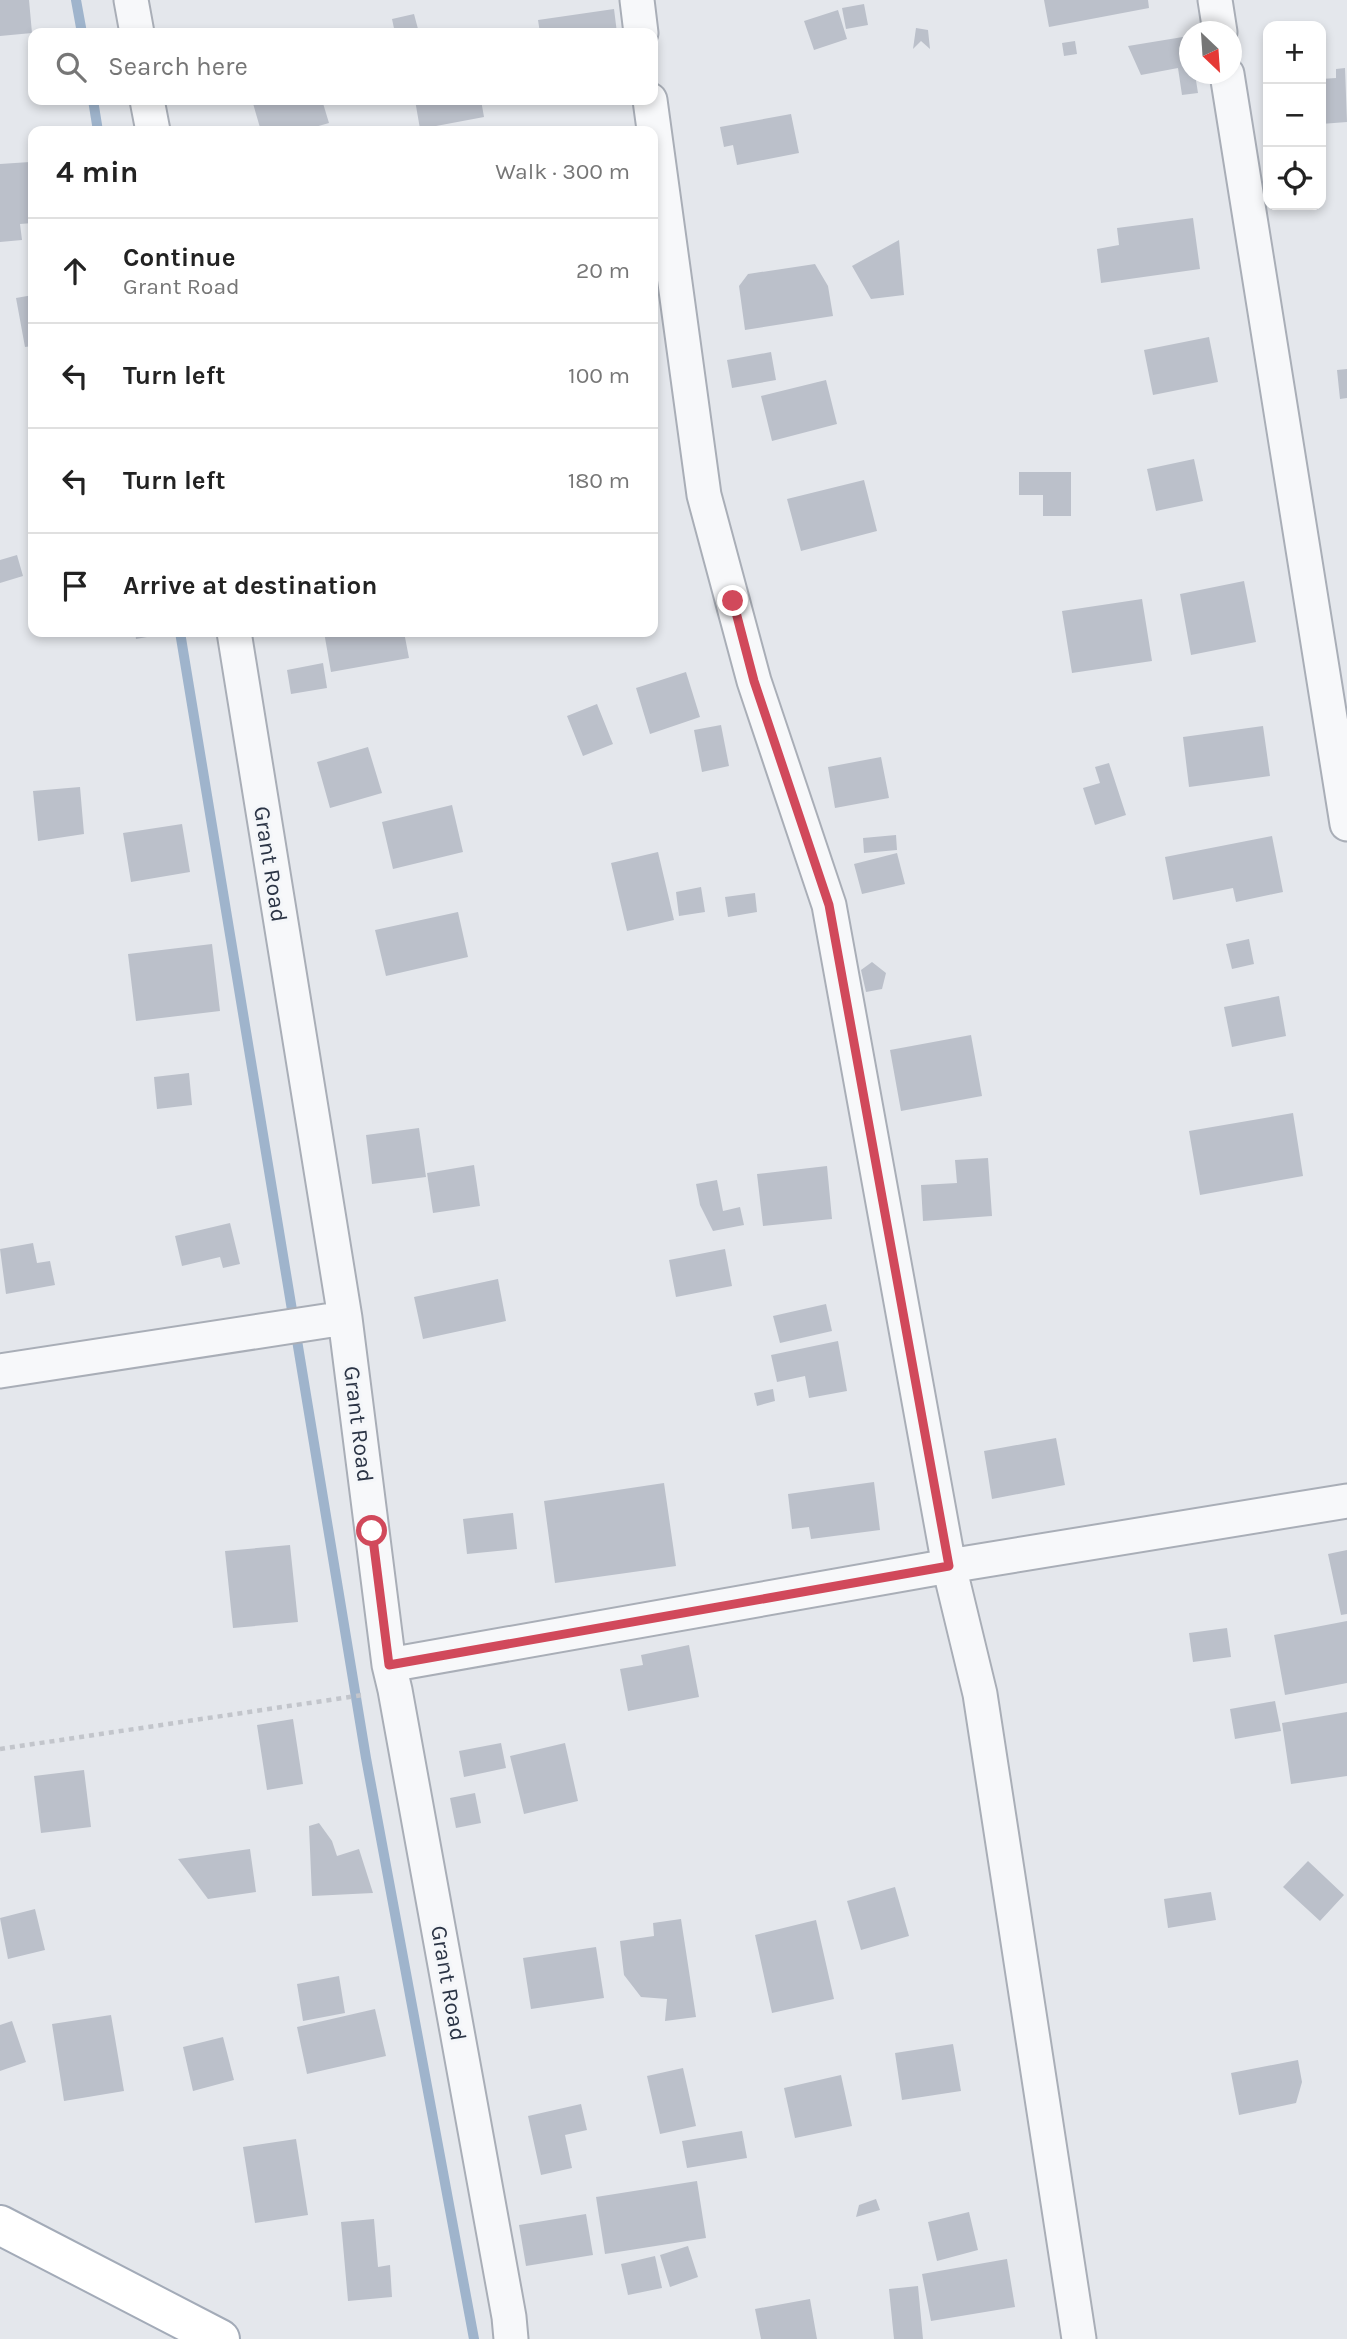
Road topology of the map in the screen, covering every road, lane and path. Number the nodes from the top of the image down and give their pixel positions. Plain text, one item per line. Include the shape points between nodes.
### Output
1 (131, 0) edge
2 (637, 0) edge
3 (1215, 0) edge
4 (1218, 21) edge
5 (136, 28) edge
6 (640, 28) edge
7 (1229, 84) edge
8 (148, 105) edge
9 (651, 105) edge
10 (151, 126) edge
11 (654, 126) edge
12 (658, 157) edge
13 (235, 637) edge
14 (1347, 824) edge
15 (345, 1318) junction
16 (0, 1371) edge
17 (1347, 1501) edge
18 (949, 1566) junction
19 (392, 1677) junction
20 (0, 1749) edge
21 (0, 2225) edge
22 (220, 2339) edge
23 (511, 2339) edge
24 (1079, 2339) edge

1 - 5 street
2 - 6 street
3 - 4 street
7 - 14 street
8 - 10 street
9 - 11 street
12 - 18 street via 705,495 754,681 829,905
13 - 15 street, Grant Road
15 - 16 street
15 - 19 street, Grant Road
17 - 18 street
18 - 19 street
18 - 24 street via 980,1694
19 - 20 path
19 - 23 street, Grant Road
21 - 22 main road

